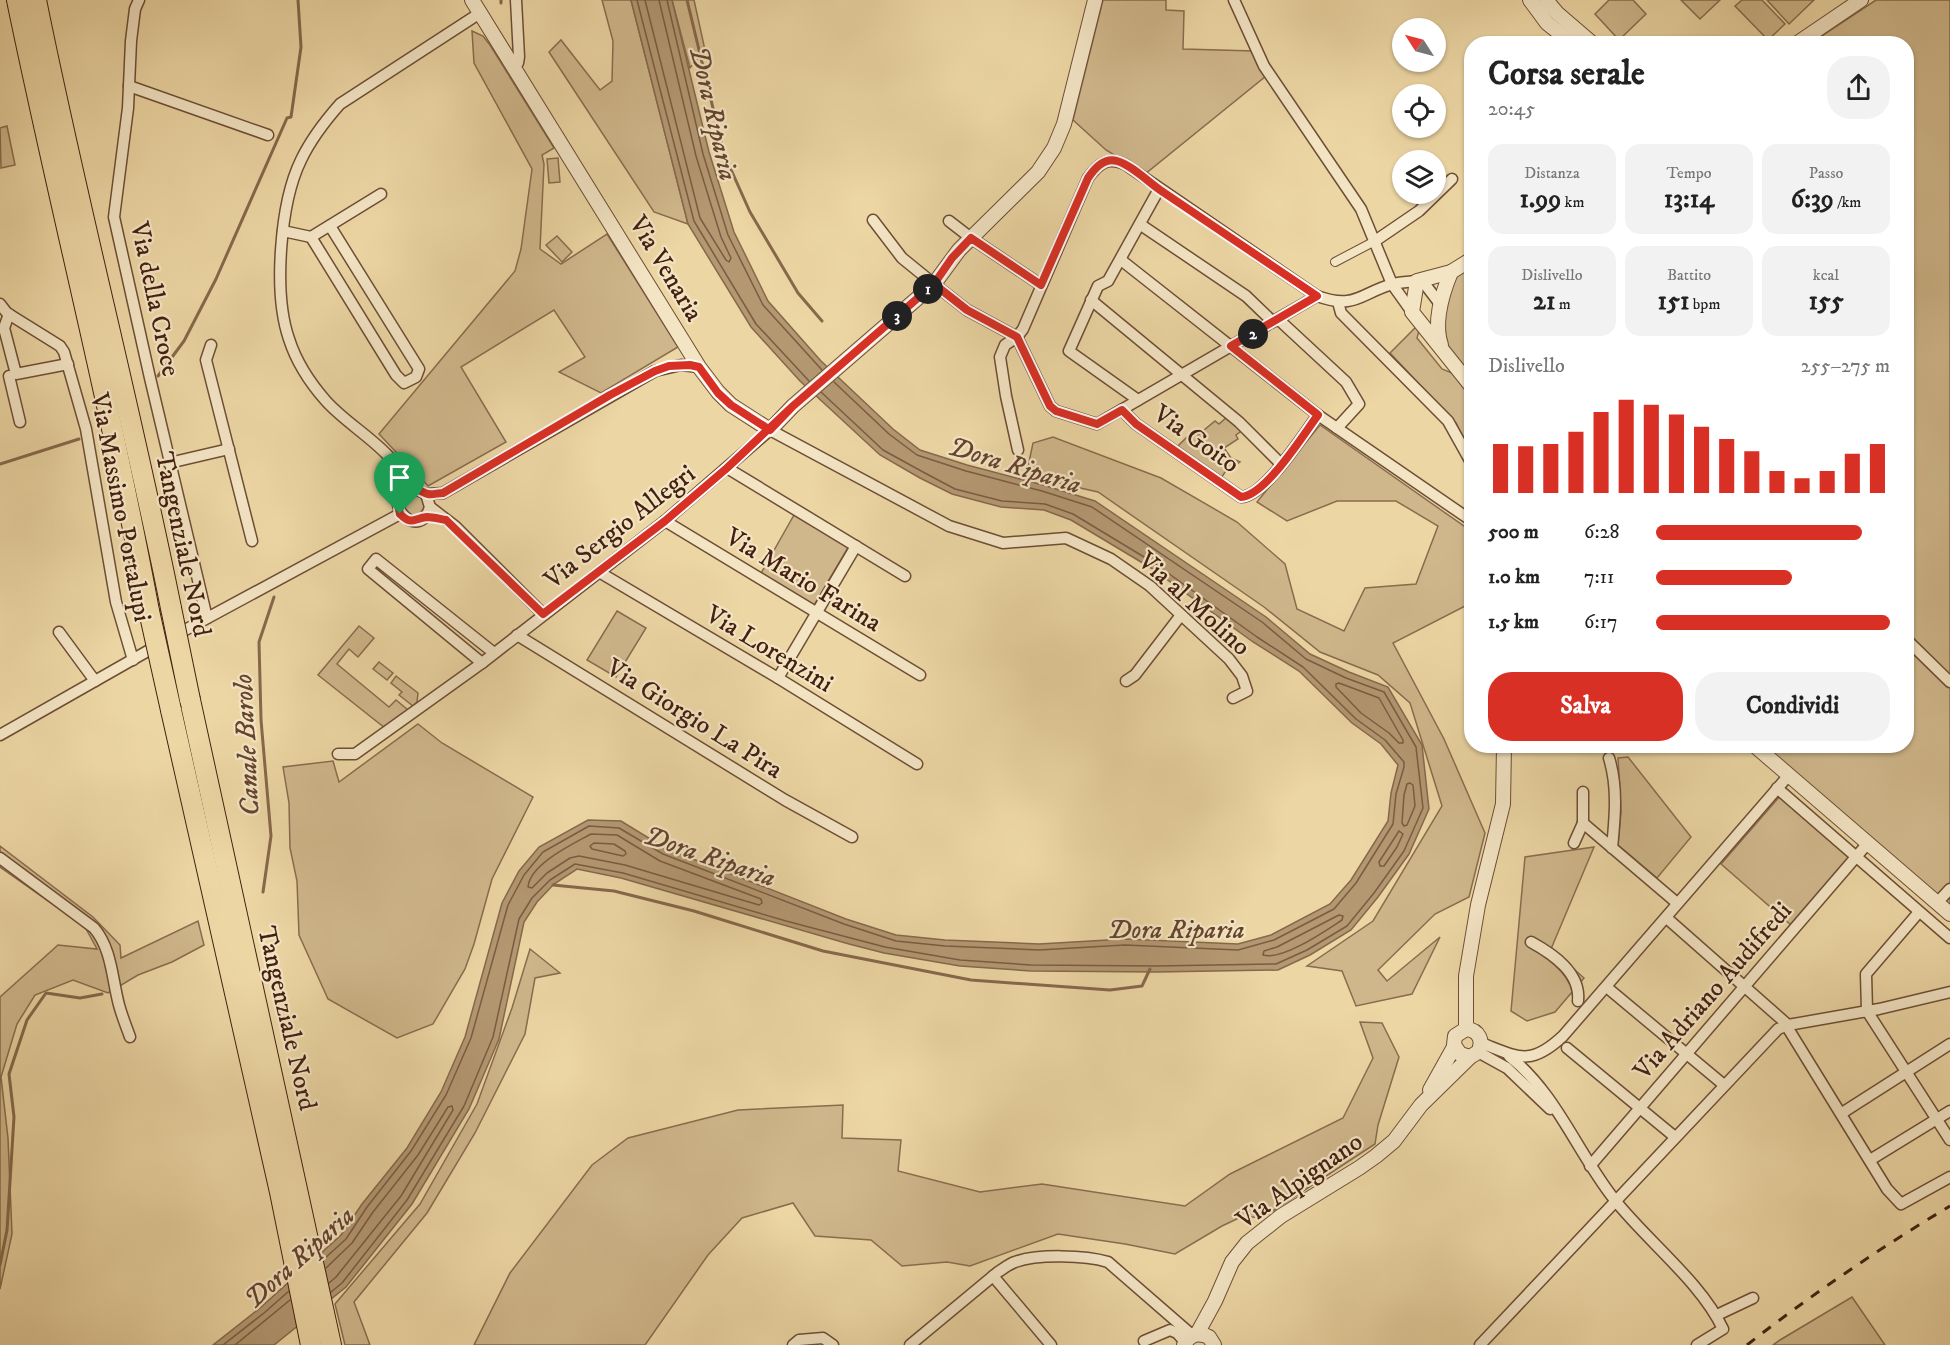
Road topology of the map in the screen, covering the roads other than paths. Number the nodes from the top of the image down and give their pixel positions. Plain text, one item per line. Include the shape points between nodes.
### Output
1 (17, 0) edge
2 (36, 0) edge
3 (138, 0) edge
4 (472, 0) edge
5 (516, 0) edge
6 (1234, 0) edge
7 (1530, 0) edge
8 (1546, 0) edge
9 (1861, 0) edge
10 (1094, 1) edge
11 (480, 14) junction
12 (1563, 36) edge
13 (1584, 36) edge
14 (1808, 36) edge
15 (513, 67) junction
16 (129, 86) junction
17 (268, 135) dead end
18 (1452, 179) dead end
19 (1159, 189) junction
20 (381, 194) dead end
21 (873, 220) dead end
22 (949, 221) dead end
23 (1141, 225) junction
24 (330, 226) junction
25 (283, 231) junction
26 (311, 237) junction
27 (971, 238) junction
28 (1375, 241) junction
29 (1121, 260) junction
30 (1335, 261) dead end
31 (1464, 263) edge
32 (1451, 272) junction
33 (1419, 280) junction
34 (934, 284) junction
35 (1392, 284) junction
36 (1041, 285) junction
37 (1317, 296) junction
38 (1091, 300) junction
39 (1338, 302) junction
40 (0, 304) edge
41 (1440, 304) junction
42 (1412, 312) junction
43 (9, 314) junction
44 (1275, 321) junction
45 (1017, 337) junction
46 (211, 345) dead end
47 (1231, 346) junction
48 (1442, 348) junction
49 (68, 364) junction
50 (699, 367) junction
51 (1181, 375) junction
52 (8, 376) edge
53 (1464, 377) edge
54 (1138, 400) junction
55 (1122, 410) junction
56 (1318, 415) junction
57 (20, 422) dead end
58 (1337, 428) junction
59 (770, 430) junction
60 (229, 449) junction
61 (1018, 450) dead end
62 (1464, 450) edge
63 (170, 463) junction
64 (1281, 464) junction
65 (727, 468) junction
66 (409, 490) junction
67 (887, 493) joint
68 (426, 494) junction
69 (428, 512) junction
70 (400, 514) junction
71 (1464, 515) edge
72 (665, 521) junction
73 (252, 541) dead end
74 (856, 546) junction
75 (599, 572) junction
76 (905, 576) dead end
77 (817, 613) junction
78 (543, 614) junction
79 (1181, 615) junction
80 (207, 618) junction
81 (59, 632) dead end
82 (517, 635) junction
83 (1914, 647) edge
84 (494, 653) junction
85 (133, 660) junction
86 (482, 663) junction
87 (920, 675) dead end
88 (778, 678) junction
89 (95, 681) junction
90 (1126, 681) dead end
91 (1950, 682) edge
92 (1233, 698) dead end
93 (0, 735) edge
94 (1504, 753) edge
95 (1763, 753) edge
96 (338, 754) dead end
97 (1609, 758) dead end
98 (917, 764) dead end
99 (1789, 775) junction
100 (1777, 788) junction
101 (1583, 792) dead end
102 (1583, 823) junction
103 (852, 837) dead end
104 (1574, 843) dead end
105 (1868, 843) junction
106 (1612, 848) junction
107 (1856, 857) junction
108 (0, 858) edge
109 (1950, 889) edge
110 (1677, 903) junction
111 (1937, 903) junction
112 (1919, 912) junction
113 (1950, 914) edge
114 (1670, 921) dead end
115 (1950, 938) edge
116 (1532, 942) dead end
117 (1744, 986) junction
118 (1610, 990) dead end
119 (1950, 992) edge
120 (1578, 1001) dead end
121 (1867, 1011) junction
122 (1788, 1025) junction
123 (1466, 1029) junction
124 (130, 1037) dead end
125 (1950, 1044) edge
126 (1454, 1047) junction
127 (1567, 1048) dead end
128 (1476, 1050) junction
129 (1501, 1050) junction
130 (1687, 1053) junction
131 (1907, 1071) junction
132 (1724, 1085) junction
133 (1421, 1105) junction
134 (1641, 1107) junction
135 (1950, 1111) edge
136 (1842, 1113) junction
137 (1937, 1119) junction
138 (1562, 1120) junction
139 (1675, 1137) junction
140 (1950, 1140) edge
141 (1870, 1160) junction
142 (1590, 1166) junction
143 (1950, 1177) edge
144 (290, 1192) junction
145 (1615, 1200) junction
146 (993, 1276) junction
147 (1754, 1298) dead end
148 (1717, 1315) junction
149 (1171, 1316) junction
150 (1197, 1340) edge
151 (1141, 1343) edge
152 (914, 1344) edge
153 (310, 1345) edge
154 (331, 1345) edge
155 (793, 1345) edge
156 (833, 1345) edge
157 (1052, 1345) edge
158 (1480, 1345) edge
159 (1696, 1345) edge

1 - 144 highway, Tangenziale Nord, bridge via 171,710
2 - 144 highway, Tangenziale Nord, bridge via 153,521
3 - 16 street, Via della Croce
4 - 11 street, Via Venaria
5 - 15 street via 519,57
6 - 28 street via 1264,66 1351,193
7 - 12 street
8 - 13 street
9 - 14 street
10 - 27 street via 1064,124 1054,148 1038,172
11 - 15 street, Via Venaria
11 - 25 street via 340,104 327,118 301,159
15 - 50 street, Via Venaria
16 - 17 street
16 - 63 street, Via della Croce via 114,217
18 - 28 street via 1419,211
19 - 23 street
19 - 36 street via 1116,160 1095,168 1080,193
19 - 37 street
20 - 24 street
21 - 34 street via 902,258
22 - 27 street
23 - 29 street
23 - 44 street via 1246,296
24 - 26 street
24 - 26 street via 419,369 416,377 404,382 396,375
25 - 26 street
25 - 66 street via 282,297 295,353 327,402 395,464
27 - 34 street
27 - 36 street
28 - 30 street
28 - 35 street
29 - 38 street
29 - 47 street
31 - 32 street
32 - 33 street
32 - 41 street
33 - 35 street
33 - 41 street
33 - 42 street
34 - 45 street via 967,310
34 - 59 street
35 - 39 street via 1351,302
35 - 42 street
36 - 45 street
37 - 39 street
37 - 44 street
38 - 51 street
38 - 54 street via 1069,351
39 - 62 street via 1341,313 1448,421
40 - 43 street, Via Massimo Portalupi
41 - 48 street via 1437,329
42 - 48 street
43 - 49 street, Via Massimo Portalupi via 60,346
43 - 52 street via 4,328
44 - 47 street
44 - 58 street via 1346,382 1359,404
45 - 55 street via 1056,411 1097,424
45 - 61 street via 1005,345 1000,357
46 - 60 street, Via della Croce via 206,360
47 - 51 street
47 - 56 street
48 - 53 street
49 - 52 street, Via Massimo Portalupi
49 - 85 street, Via Massimo Portalupi via 86,429 116,602
50 - 59 street, Via Venaria via 731,405
50 - 68 street via 681,365 655,371 443,493
51 - 54 street
51 - 64 street via 1239,422
52 - 57 street
54 - 55 street
55 - 64 street, Via Goito via 1136,424 1241,497 1255,492
56 - 58 street
56 - 64 street, Via Goito
58 - 71 street
59 - 65 street, Via Sergio Allegri
59 - 67 street, Via Venaria
60 - 63 street
60 - 73 street, Via della Croce
63 - 80 street, Via della Croce
65 - 72 street, Via Sergio Allegri
65 - 74 street
66 - 68 street
66 - 70 street via 399,500
67 - 79 street, Via al Molino via 949,526 1003,543 1066,538 1111,559 1150,586
68 - 69 street via 430,500
69 - 70 street via 412,521
69 - 78 street via 446,520
70 - 80 street
72 - 75 street, Via Sergio Allegri
72 - 77 street, Via Mario Farina
74 - 76 street
74 - 77 street
75 - 78 street, Via Sergio Allegri
75 - 88 street, Via Lorenzini
77 - 87 street, Via Mario Farina
77 - 88 street
78 - 82 street, Via Sergio Allegri
79 - 90 street via 1135,675
79 - 92 street, Via al Molino via 1242,676 1247,691
80 - 85 street
81 - 89 street
82 - 84 street, Via Sergio Allegri
82 - 103 street, Via Giorgio La Pira
83 - 91 street
84 - 86 street, Via Sergio Allegri
84 - 86 street via 376,559 368,569
85 - 89 street
86 - 96 street, Via Sergio Allegri via 355,754
88 - 98 street, Via Lorenzini
89 - 93 street
94 - 123 street via 1503,804 1478,905 1466,976
95 - 99 street
97 - 106 street via 1615,789
99 - 100 street
99 - 105 street
100 - 107 street
100 - 110 street
101 - 102 street
102 - 104 street
102 - 106 street
105 - 107 street, Via Adriano Audifredi
105 - 111 street
106 - 110 street
107 - 112 street
107 - 117 street, Via Adriano Audifredi
108 - 124 street via 101,936
109 - 111 street
110 - 129 street via 1552,1046 1526,1058
111 - 113 street
112 - 115 street
112 - 121 street via 1866,974
114 - 117 street
116 - 120 street via 1571,974 1579,990
117 - 122 street
117 - 130 street, Via Adriano Audifredi
118 - 130 street
119 - 121 street
121 - 122 street
121 - 131 street
122 - 132 street via 1778,1029
122 - 136 street
123 - 126 street via 1455,1036
123 - 128 street via 1475,1032
125 - 131 street
126 - 128 street via 1460,1054
126 - 133 street, Via Alpignano
127 - 134 street
128 - 129 street
128 - 133 street, Via Alpignano
128 - 138 street via 1507,1068
129 - 138 street via 1534,1078
130 - 132 street
130 - 134 street, Via Adriano Audifredi
131 - 136 street
131 - 137 street
132 - 139 street
133 - 150 street, Via Alpignano via 1394,1141 1376,1156 1281,1216 1247,1243 1232,1262
134 - 139 street
134 - 142 street, Via Adriano Audifredi
135 - 137 street
136 - 141 street
137 - 140 street
137 - 141 street
138 - 142 street
139 - 145 street
141 - 143 street via 1901,1204
142 - 145 street
144 - 153 highway, Tangenziale Nord
144 - 154 highway, Tangenziale Nord
145 - 148 street
145 - 158 street
146 - 149 street via 1023,1260 1094,1258 1108,1262
146 - 152 street
146 - 157 street
147 - 148 street
148 - 159 street via 1723,1329
149 - 150 street
149 - 151 street
150 - 151 street via 1170,1330
155 - 156 street via 799,1340 823,1338

